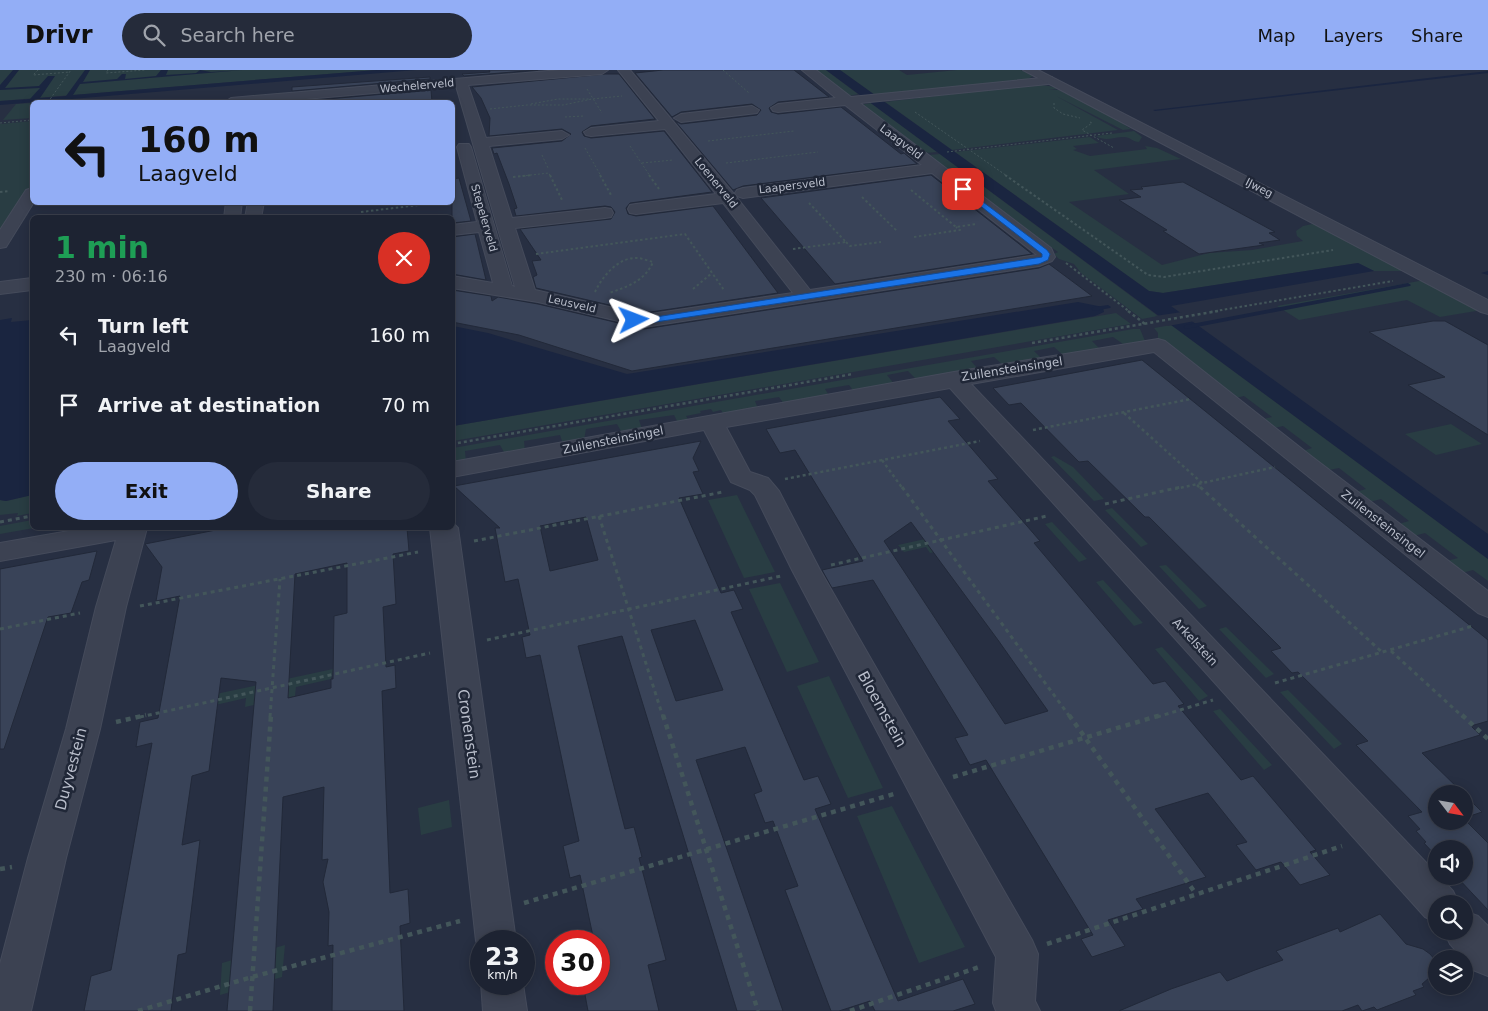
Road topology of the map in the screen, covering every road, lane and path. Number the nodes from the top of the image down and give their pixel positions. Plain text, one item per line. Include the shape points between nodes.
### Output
1 (38, 70) edge
2 (108, 70) edge
3 (145, 70) edge
4 (602, 70) edge
5 (624, 70) edge
6 (642, 70) edge
7 (724, 70) edge
8 (808, 70) edge
9 (1028, 70) edge
10 (70, 71) edge
11 (1048, 80) junction
12 (584, 85) dead end
13 (749, 93) dead end
14 (645, 94) junction
15 (1053, 96) dead end
16 (592, 99) junction
17 (49, 100) edge
18 (852, 100) junction
19 (456, 102) edge
20 (527, 105) junction
21 (778, 108) dead end
22 (752, 110) dead end
23 (913, 110) dead end
24 (604, 116) dead end
25 (1080, 118) dead end
26 (30, 120) edge
27 (1088, 120) dead end
28 (675, 121) junction
29 (0, 123) edge
30 (618, 129) junction
31 (591, 132) dead end
32 (794, 132) dead end
33 (562, 135) dead end
34 (1091, 135) junction
35 (481, 142) junction
36 (700, 142) junction
37 (458, 146) edge
38 (584, 147) dead end
39 (1114, 148) dead end
40 (968, 150) junction
41 (954, 151) dead end
42 (818, 152) dead end
43 (696, 157) junction
44 (642, 163) junction
45 (718, 164) junction
46 (935, 168) junction
47 (891, 173) junction
48 (492, 180) junction
49 (841, 180) junction
50 (792, 186) junction
51 (30, 195) edge
52 (735, 195) junction
53 (419, 205) edge
54 (669, 205) junction
55 (755, 207) dead end
56 (636, 209) dead end
57 (361, 212) dead end
58 (605, 213) joint
59 (569, 217) junction
60 (1004, 220) junction
61 (506, 224) junction
62 (487, 226) junction
63 (956, 227) junction
64 (455, 230) edge
65 (897, 231) dead end
66 (914, 237) dead end
67 (846, 242) junction
68 (881, 242) dead end
69 (0, 243) edge
70 (1341, 248) dead end
71 (790, 249) joint
72 (515, 256) junction
73 (1046, 258) junction
74 (712, 273) junction
75 (1424, 276) junction
76 (455, 282) edge
77 (30, 284) edge
78 (0, 288) edge
79 (693, 289) dead end
80 (504, 290) junction
81 (527, 294) junction
82 (826, 294) junction
83 (806, 297) junction
84 (588, 302) junction
85 (735, 308) junction
86 (1488, 308) edge
87 (1145, 324) junction
88 (1155, 334) junction
89 (1023, 345) dead end
90 (860, 373) dead end
91 (954, 379) junction
92 (1219, 394) junction
93 (1123, 412) junction
94 (712, 422) junction
95 (1005, 436) junction
96 (455, 443) edge
97 (882, 460) junction
98 (1302, 461) junction
99 (455, 469) edge
100 (1202, 483) junction
101 (759, 484) junction
102 (1197, 484) junction
103 (1073, 510) junction
104 (30, 516) edge
105 (599, 516) junction
106 (0, 522) edge
107 (121, 530) edge
108 (131, 530) edge
109 (445, 537) edge
110 (940, 540) junction
111 (0, 552) edge
112 (806, 570) junction
113 (280, 579) junction
114 (630, 609) junction
115 (111, 610) junction
116 (1484, 615) edge
117 (0, 629) edge
118 (458, 647) junction
119 (1390, 651) junction
120 (1382, 653) junction
121 (272, 688) junction
122 (1242, 692) junction
123 (83, 729) junction
124 (1086, 738) junction
125 (1488, 739) edge
126 (924, 786) junction
127 (1374, 835) junction
128 (707, 849) junction
129 (1196, 894) junction
130 (1431, 895) edge
131 (495, 927) edge
132 (1473, 940) edge
133 (1017, 954) junction
134 (1488, 956) edge
135 (252, 977) junction
136 (503, 995) edge
137 (9, 1011) edge
138 (138, 1011) edge
139 (250, 1011) edge
140 (505, 1011) edge
141 (758, 1011) edge
142 (850, 1011) edge
143 (1018, 1011) edge

1 - 10 path via 34,75
2 - 3 path via 106,73
4 - 19 street, Wechelerveld
5 - 14 street, Loenerveld
6 - 28 street, Loenerveld
7 - 13 path
8 - 18 street, Laagveld
9 - 11 street, IJweg
10 - 17 path
11 - 18 street
11 - 75 street, IJweg
12 - 16 path
14 - 16 path
14 - 28 street, Loenerveld
15 - 25 path via 1054,108
16 - 20 path via 558,99
16 - 20 path via 563,105
16 - 24 path
18 - 21 street
18 - 46 street, Laagveld
19 - 20 path
19 - 35 street, Stepelerveld
19 - 37 street, Stepelerveld
22 - 28 street
23 - 40 path
26 - 29 path
27 - 34 path via 1092,123 1082,130
28 - 30 street
28 - 36 street, Loenerveld
28 - 43 street, Loenerveld
30 - 31 street
30 - 44 path
32 - 36 path, Loenerveld
33 - 35 street
34 - 39 path
34 - 40 path
35 - 48 street, Stepelerveld
36 - 45 street, Loenerveld
37 - 62 street, Stepelerveld
38 - 58 path via 617,204 602,206
40 - 41 path
40 - 70 path via 1148,275 1171,276
42 - 45 path, Loenerveld
43 - 44 path
43 - 52 street, Loenerveld
44 - 54 path
45 - 52 street, Loenerveld
46 - 47 street, Laapersveld
46 - 60 street, Laagveld
47 - 49 street, Laapersveld
47 - 63 path
48 - 59 path via 549,173
48 - 61 street, Stepelerveld
49 - 50 street, Laapersveld
49 - 65 path, Laapersveld
50 - 52 street, Laapersveld
50 - 67 path
51 - 69 street
52 - 54 street
52 - 55 street, Loenerveld
52 - 83 street, Loenerveld
53 - 57 path
54 - 56 street
58 - 59 street, Stepelerveld
59 - 61 street, Stepelerveld
60 - 63 path
60 - 73 street, Laagveld via 1045,252
61 - 72 street, Stepelerveld
62 - 64 street
62 - 80 street, Stepelerveld
63 - 66 path via 960,230
67 - 68 path via 850,246
67 - 71 path
71 - 82 street
72 - 74 path via 685,234
72 - 81 street, Stepelerveld
73 - 82 street, Leusveld
73 - 87 path via 1068,264
74 - 79 path
74 - 85 path
75 - 86 street, IJweg
75 - 88 path via 1202,314
76 - 80 street, Leusveld
77 - 78 street
80 - 81 street, Leusveld
81 - 84 street, Leusveld
82 - 83 street, Leusveld
83 - 85 street, Leusveld
84 - 84 path via 640,280 653,262 636,258 613,268 603,276
84 - 85 street, Leusveld via 644,321
87 - 88 path
87 - 88 path via 1150,336
87 - 89 path
88 - 91 street, Zuilensteinsingel
88 - 92 street, Zuilensteinsingel
90 - 96 path
91 - 94 street, Zuilensteinsingel
91 - 95 street, Arkelstein
92 - 93 path
92 - 98 street, Zuilensteinsingel
93 - 95 path
93 - 100 path
94 - 99 street, Zuilensteinsingel
94 - 101 street, Bloemstein via 740,477
95 - 97 path
95 - 103 street, Arkelstein
97 - 101 path
97 - 110 path
98 - 100 path
98 - 116 street, Zuilensteinsingel
100 - 102 path
101 - 105 path
101 - 112 street, Bloemstein via 766,491
102 - 103 path
102 - 120 path
103 - 110 path
103 - 122 street, Arkelstein
104 - 106 path
105 - 109 path
105 - 114 path
107 - 111 street
108 - 115 street, Duyvestein
109 - 113 path
109 - 118 street, Cronenstein
110 - 112 path
110 - 124 path
112 - 114 path
112 - 126 street, Bloemstein
113 - 115 path
113 - 121 path
114 - 118 path
114 - 128 path
115 - 117 path
115 - 123 street, Duyvestein
116 - 119 path
118 - 121 path
118 - 131 street, Cronenstein
119 - 120 path
119 - 125 path
120 - 122 path
121 - 123 path
121 - 135 path
122 - 124 path
122 - 127 street, Arkelstein
123 - 137 street, Duyvestein
124 - 126 path
124 - 129 path
126 - 128 path
126 - 133 street, Bloemstein
127 - 129 path
127 - 130 street, Arkelstein
128 - 131 path
128 - 141 path
129 - 133 path
131 - 135 path
132 - 134 street
133 - 142 path
133 - 143 street via 1014,1003
135 - 138 path
135 - 139 path
136 - 140 street

